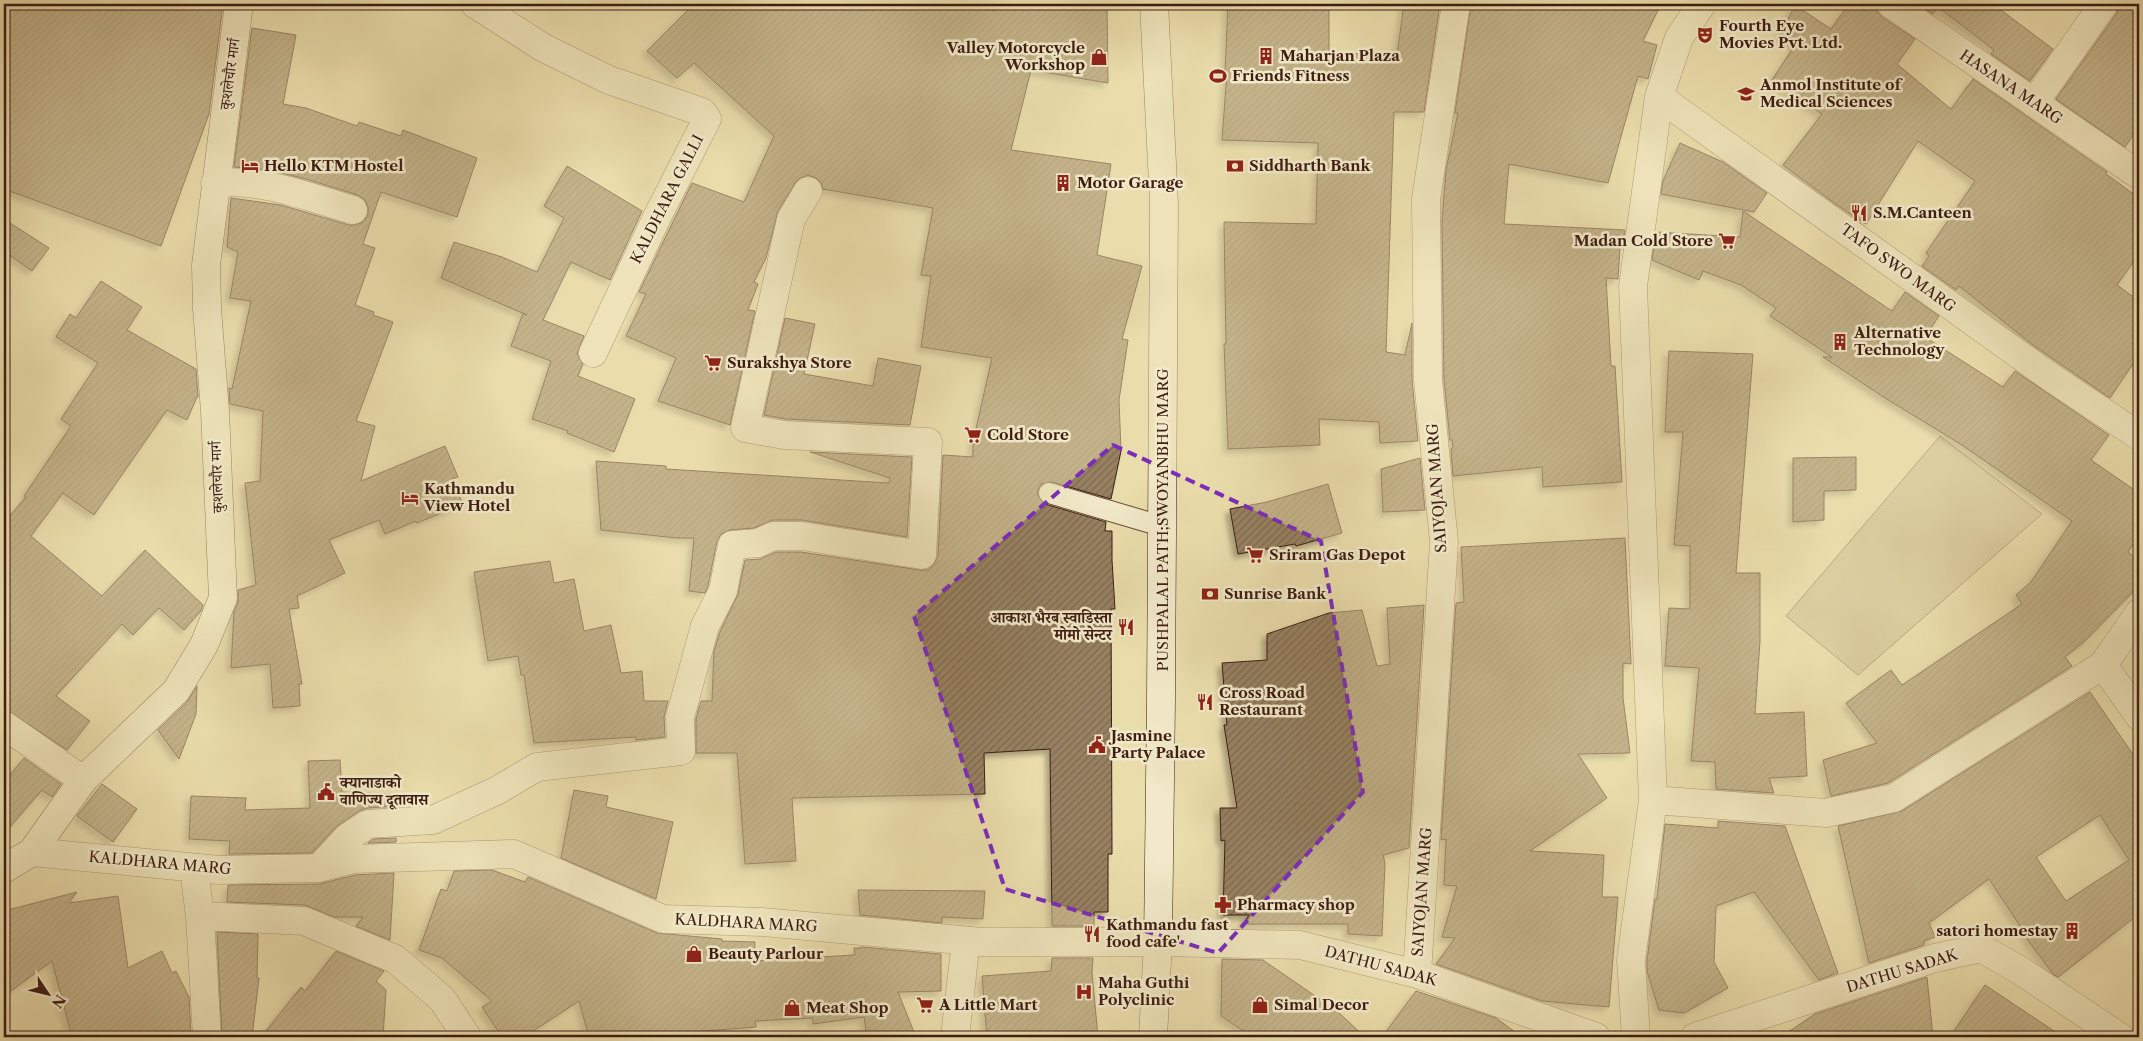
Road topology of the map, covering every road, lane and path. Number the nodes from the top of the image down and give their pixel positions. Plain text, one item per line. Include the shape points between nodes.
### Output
1 (239, 4) edge
2 (475, 4) edge
3 (1154, 4) edge
4 (1456, 4) edge
5 (1702, 4) edge
6 (1891, 4) edge
7 (2104, 4) edge
8 (1659, 97) junction
9 (2034, 103) junction
10 (2135, 172) edge
11 (215, 183) junction
12 (808, 191) dead end
13 (352, 210) dead end
14 (592, 353) dead end
15 (2139, 436) edge
16 (1049, 494) dead end
17 (1161, 526) junction
18 (2139, 613) edge
19 (2103, 665) junction
20 (2139, 716) edge
21 (4, 725) edge
22 (82, 780) junction
23 (1653, 800) junction
24 (32, 852) junction
25 (319, 868) junction
26 (4, 869) edge
27 (194, 869) junction
28 (200, 916) junction
29 (966, 941) junction
30 (1158, 942) junction
31 (1417, 974) junction
32 (1586, 1036) edge
33 (208, 1037) edge
34 (468, 1037) edge
35 (955, 1037) edge
36 (1153, 1037) edge
37 (1636, 1037) edge
38 (1695, 1037) edge
39 (2120, 1037) edge

1 - 11 street, कुशलेचौर मार्ग
2 - 14 street, KALDHARA GALLI via 559,56 609,80 702,112 708,119
3 - 17 street, PUSHPALAL PATH;SWOYANBHU MARG via 1164,204
4 - 31 street, SAIYOJAN MARG via 1426,199 1428,380 1444,542
5 - 8 street via 1680,38
6 - 9 street, HASANA MARG
7 - 9 street
8 - 15 street, TAFO SWO MARG via 2049,376
8 - 23 street via 1633,286
9 - 10 street, HASANA MARG
11 - 13 street via 270,185
11 - 22 street, कुशलेचौर मार्ग via 206,265 222,598 204,645 176,691
12 - 25 street via 791,219 745,428 784,435 928,442 922,554 802,536 773,536 758,543 732,545 723,590 705,626 680,718 681,751 537,767 498,790 433,820 368,824 348,838
16 - 17 lane
17 - 30 street, PUSHPALAL PATH;SWOYANBHU MARG
18 - 19 street
19 - 20 street
19 - 23 street via 1894,798 1826,813
21 - 22 street
22 - 24 street, कुशलेचौर मार्ग
23 - 37 street via 1631,960
24 - 26 street, कुशलेचौर मार्ग
24 - 27 street, KALDHARA MARG
25 - 27 street, KALDHARA MARG
25 - 29 street, KALDHARA MARG via 353,859 514,854 663,919 762,922
27 - 28 street
28 - 33 street
28 - 34 street via 304,921 395,959 442,999
29 - 30 street, KALDHARA MARG
29 - 35 street
30 - 31 street, DATHU SADAK via 1300,945
30 - 36 street, PUSHPALAL PATH;SWOYANBHU MARG
31 - 32 street, DATHU SADAK
38 - 39 street, DATHU SADAK via 1935,958 1981,948

